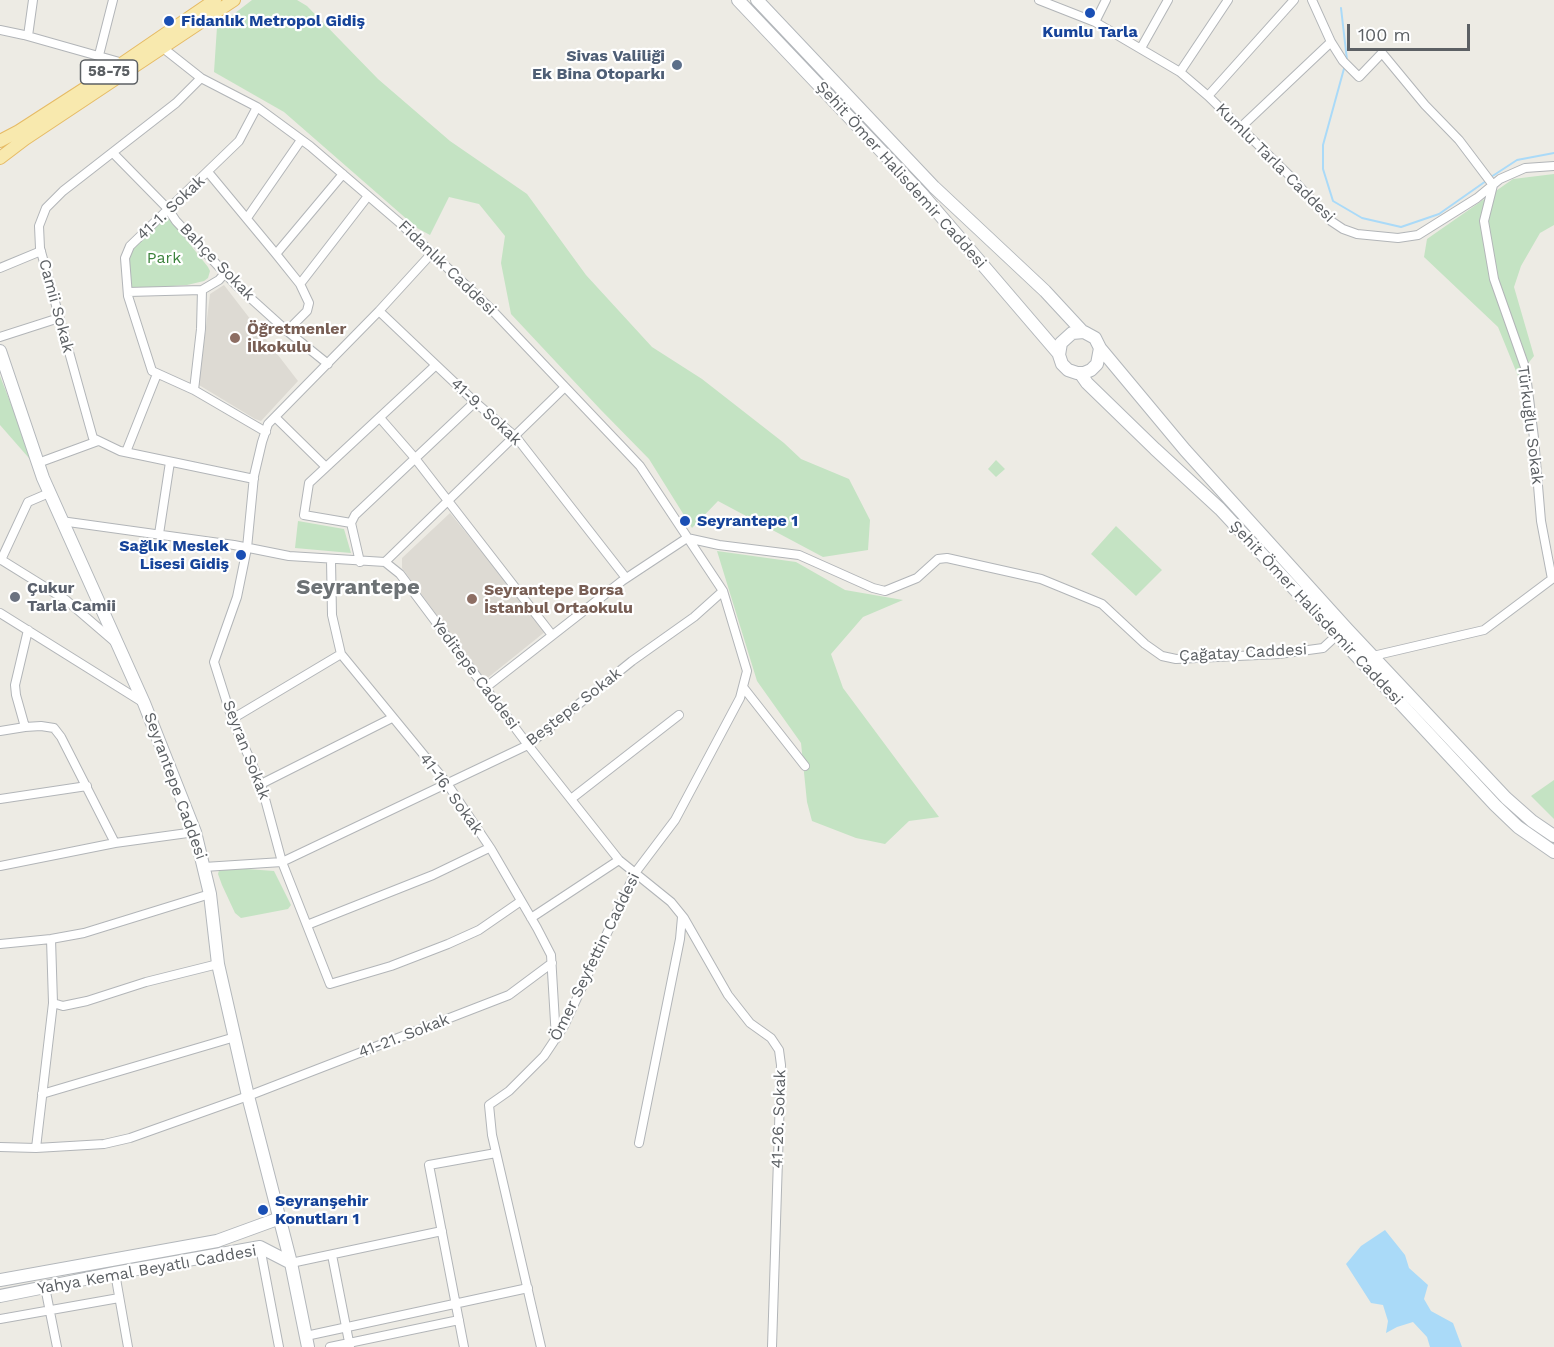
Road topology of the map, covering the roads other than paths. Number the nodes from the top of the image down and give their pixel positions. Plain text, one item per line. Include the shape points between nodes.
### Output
1 (33, 0) edge
2 (113, 0) edge
3 (215, 0) edge
4 (234, 0) edge
5 (738, 0) edge
6 (757, 0) edge
7 (1106, 0) edge
8 (1168, 0) edge
9 (1228, 0) edge
10 (1294, 0) edge
11 (1312, 0) edge
12 (1045, 1) edge
13 (1095, 22) junction
14 (0, 30) edge
15 (28, 36) junction
16 (1331, 42) junction
17 (163, 48) junction
18 (1141, 48) junction
19 (99, 55) junction
20 (123, 63) junction
21 (1180, 72) junction
22 (201, 78) junction
23 (1208, 96) junction
24 (257, 107) junction
25 (1240, 128) junction
26 (301, 140) junction
27 (0, 141) edge
28 (113, 153) junction
29 (0, 158) edge
30 (1554, 166) edge
31 (208, 172) junction
32 (344, 174) junction
33 (1490, 180) junction
34 (368, 196) junction
35 (168, 209) junction
36 (247, 218) junction
37 (41, 251) junction
38 (432, 253) junction
39 (276, 254) junction
40 (0, 268) edge
41 (225, 273) junction
42 (300, 284) junction
43 (202, 290) junction
44 (128, 292) junction
45 (379, 311) junction
46 (58, 318) junction
47 (287, 331) junction
48 (1083, 332) junction
49 (0, 336) edge
50 (1100, 348) junction
51 (0, 351) edge
52 (1059, 354) junction
53 (328, 364) junction
54 (436, 364) junction
55 (1080, 373) junction
56 (157, 374) junction
57 (565, 387) junction
58 (194, 390) junction
59 (475, 402) junction
60 (275, 417) junction
61 (380, 418) junction
62 (266, 432) junction
63 (516, 437) junction
64 (98, 441) junction
65 (126, 452) junction
66 (414, 457) junction
67 (170, 462) junction
68 (38, 463) junction
69 (326, 467) junction
70 (254, 479) junction
71 (49, 493) junction
72 (447, 502) junction
73 (61, 521) junction
74 (351, 523) junction
75 (159, 534) junction
76 (687, 538) junction
77 (247, 548) junction
78 (1, 560) edge
79 (331, 560) junction
80 (360, 562) junction
81 (385, 562) junction
82 (626, 579) junction
83 (723, 591) junction
84 (0, 613) edge
85 (28, 630) junction
86 (552, 635) junction
87 (1336, 636) junction
88 (116, 644) junction
89 (341, 654) junction
90 (1372, 656) junction
91 (743, 687) junction
92 (485, 688) junction
93 (144, 703) junction
94 (679, 715) dead end
95 (392, 718) junction
96 (232, 719) junction
97 (25, 728) junction
98 (0, 731) edge
99 (528, 745) junction
100 (805, 766) dead end
101 (446, 782) junction
102 (261, 784) junction
103 (87, 786) junction
104 (0, 799) edge
105 (571, 799) junction
106 (195, 832) junction
107 (1554, 836) edge
108 (115, 843) junction
109 (489, 848) junction
110 (1554, 852) edge
111 (619, 860) junction
112 (282, 862) junction
113 (0, 867) edge
114 (204, 867) junction
115 (635, 873) junction
116 (210, 894) junction
117 (521, 901) junction
118 (682, 916) junction
119 (531, 918) junction
120 (307, 925) junction
121 (51, 939) junction
122 (0, 944) edge
123 (552, 963) junction
124 (218, 964) junction
125 (53, 1003) junction
126 (235, 1037) junction
127 (556, 1039) junction
128 (42, 1094) junction
129 (248, 1096) junction
130 (639, 1143) dead end
131 (0, 1147) edge
132 (36, 1148) junction
133 (496, 1153) junction
134 (280, 1218) junction
135 (442, 1231) junction
136 (260, 1247) junction
137 (332, 1255) junction
138 (291, 1263) junction
139 (115, 1273) junction
140 (0, 1280) edge
141 (45, 1287) junction
142 (528, 1288) junction
143 (0, 1296) edge
144 (119, 1298) junction
145 (456, 1304) junction
146 (51, 1310) junction
147 (0, 1319) edge
148 (459, 1320) junction
149 (346, 1328) junction
150 (307, 1341) edge
151 (350, 1345) edge
152 (57, 1347) edge
153 (128, 1347) edge
154 (279, 1347) edge
155 (330, 1347) edge
156 (464, 1347) edge
157 (541, 1347) edge
158 (772, 1347) edge

1 - 15 street
2 - 19 street
3 - 20 main road, 58-75
4 - 17 main road
5 - 52 main road, Şehit Ömer Halisdemir Caddesi via 922,194
6 - 48 main road, Şehit Ömer Halisdemir Caddesi via 934,188 1045,291
7 - 13 street
8 - 18 street
9 - 21 street
10 - 23 street
11 - 16 street
12 - 13 street, Kumlu Tarla Caddesi
13 - 18 street, Kumlu Tarla Caddesi
14 - 15 street
15 - 19 street
16 - 25 street
16 - 33 street via 1359,77 1382,53
17 - 22 street, Fidanlık Caddesi
17 - 29 main road
18 - 21 street, Kumlu Tarla Caddesi
19 - 20 street
20 - 27 main road, 58-75
21 - 23 street, Kumlu Tarla Caddesi
22 - 24 street, Fidanlık Caddesi
22 - 28 street, Camii Sokak
23 - 25 street, Kumlu Tarla Caddesi
24 - 26 street, Fidanlık Caddesi
24 - 31 street, 41-1. Sokak via 239,141
25 - 33 street, Kumlu Tarla Caddesi via 1331,221 1358,234 1398,238 1418,235 1477,198
26 - 32 street, Fidanlık Caddesi
26 - 36 street
28 - 35 street, Bahçe Sokak
28 - 37 street, Camii Sokak via 46,208 39,226
30 - 33 street, Kumlu Tarla Caddesi via 1525,168
31 - 35 street, 41-1. Sokak
31 - 36 street
32 - 34 street, Fidanlık Caddesi
32 - 39 street
33 - 90 street, Türkuğlu Sokak via 1484,221 1494,279 1525,367 1541,521 1552,579 1484,630
34 - 38 street, Fidanlık Caddesi
34 - 42 street
35 - 41 street, Bahçe Sokak
35 - 44 street, 41-1. Sokak via 130,246 125,258
36 - 39 street
37 - 40 street
37 - 46 street, Camii Sokak
38 - 45 street, Seyran Sokak
38 - 57 street, Fidanlık Caddesi
39 - 42 street
41 - 43 street
41 - 47 street, Bahçe Sokak
42 - 47 street via 309,303 307,311
43 - 44 street
43 - 58 street
44 - 56 street, 41-1. Sokak via 152,371
45 - 53 street, Seyran Sokak
45 - 54 street, 41-9. Sokak
46 - 49 street
46 - 64 street, Camii Sokak via 93,438
47 - 53 street, Bahçe Sokak
48 - 50 main road via 1095,338
48 - 52 main road via 1065,337
50 - 55 main road via 1096,365
50 - 90 main road, Şehit Ömer Halisdemir Caddesi via 1193,458
51 - 68 main road, Seyrantepe Caddesi
52 - 55 main road via 1066,368
53 - 60 street, Seyran Sokak
54 - 59 street, 41-9. Sokak
54 - 61 street
55 - 87 main road, Şehit Ömer Halisdemir Caddesi via 1220,509
56 - 58 street
56 - 65 street
57 - 63 street
57 - 76 street, Fidanlık Caddesi via 640,466
58 - 62 street
59 - 63 street, 41-9. Sokak
59 - 66 street
60 - 62 street, Seyran Sokak
60 - 69 street
61 - 66 street
61 - 69 street
62 - 70 street, Seyran Sokak
63 - 72 street
63 - 82 street, 41-9. Sokak
64 - 65 street
64 - 68 street
65 - 67 street
66 - 72 street
66 - 74 street
67 - 70 street
67 - 75 street
68 - 71 main road, Seyrantepe Caddesi
69 - 74 street via 309,483 304,515
70 - 77 street, Seyran Sokak
71 - 73 main road, Seyrantepe Caddesi
71 - 78 street via 28,502
72 - 81 street
72 - 86 street
73 - 75 street
73 - 88 main road, Seyrantepe Caddesi
74 - 80 street
75 - 77 street
76 - 82 street
76 - 83 street, Ömer Seyfettin Caddesi
76 - 87 street, Çağatay Caddesi via 799,555 885,591 916,578 938,559 947,558 1041,579 1102,604 1162,656 1279,654 1323,648
77 - 79 street
77 - 96 street, Seyran Sokak via 237,597 214,662
78 - 88 street via 66,600
79 - 80 street
79 - 89 street, 41-16. Sokak via 332,615
80 - 81 street
81 - 92 street, Yeditepe Caddesi via 416,595
82 - 86 street
83 - 91 street, Ömer Seyfettin Caddesi via 747,671
83 - 99 street, Beştepe Sokak
84 - 85 street
85 - 93 street
85 - 97 street via 15,685
86 - 92 street
87 - 110 main road, Şehit Ömer Halisdemir Caddesi via 1495,805
88 - 93 main road, Seyrantepe Caddesi
89 - 95 street, 41-16. Sokak
89 - 96 street
90 - 107 main road, Şehit Ömer Halisdemir Caddesi via 1506,798
91 - 100 street
91 - 115 street, Ömer Seyfettin Caddesi via 675,820
92 - 99 street, Yeditepe Caddesi
93 - 106 main road, Seyrantepe Caddesi
94 - 105 street
95 - 101 street, 41-16. Sokak
95 - 102 street
96 - 102 street, Seyran Sokak
97 - 98 street
97 - 103 street via 54,728
99 - 101 street, Beştepe Sokak
99 - 105 street, Yeditepe Caddesi
101 - 109 street, 41-16. Sokak
101 - 112 street, Beştepe Sokak
102 - 112 street, Seyran Sokak
103 - 104 street
103 - 108 street
105 - 111 street, Yeditepe Caddesi
106 - 108 street
106 - 114 main road, Seyrantepe Caddesi
108 - 113 street
109 - 117 street, 41-16. Sokak
109 - 120 street via 433,875
111 - 115 street, Yeditepe Caddesi
111 - 119 street
112 - 114 street
112 - 120 street, Seyran Sokak
114 - 116 main road, Seyrantepe Caddesi
115 - 118 street, 41-26. Sokak
115 - 127 street, Ömer Seyfettin Caddesi
116 - 121 street
116 - 124 main road, Seyrantepe Caddesi
117 - 119 street, 41-16. Sokak
117 - 120 street, Seyran Sokak via 479,930 448,944 330,984
118 - 130 street
118 - 158 street, 41-26. Sokak via 728,995 779,1050
119 - 123 street, 41-16. Sokak
121 - 122 street
121 - 125 street
123 - 127 street, 41-16. Sokak
123 - 129 street, 41-21. Sokak via 509,995
124 - 125 street via 87,1001
124 - 126 main road, Seyrantepe Caddesi
125 - 128 street
126 - 128 street
126 - 129 main road, Seyrantepe Caddesi
127 - 133 street, Ömer Seyfettin Caddesi via 527,1074 489,1105
128 - 132 street
129 - 132 street, 41-21. Sokak via 130,1138 104,1144
129 - 134 main road, Seyrantepe Caddesi
131 - 132 street, 41-21. Sokak
133 - 135 street via 429,1165
133 - 142 street
134 - 138 main road, Seyrantepe Caddesi
134 - 140 main road, Yahya Kemal Beyatlı Caddesi via 217,1241
135 - 137 street
135 - 145 street
136 - 138 main road, Yahya Kemal Beyatlı Caddesi
136 - 139 main road, Yahya Kemal Beyatlı Caddesi
136 - 154 street
137 - 138 street
137 - 149 street
138 - 150 main road, Seyrantepe Caddesi
139 - 141 main road, Yahya Kemal Beyatlı Caddesi
139 - 144 street
141 - 143 main road, Yahya Kemal Beyatlı Caddesi
141 - 146 street
142 - 145 street
142 - 157 street
144 - 146 street
144 - 153 street
145 - 148 street
145 - 149 street
146 - 147 street
146 - 152 street
148 - 151 street
148 - 156 street
149 - 150 street
149 - 151 street
151 - 155 street

